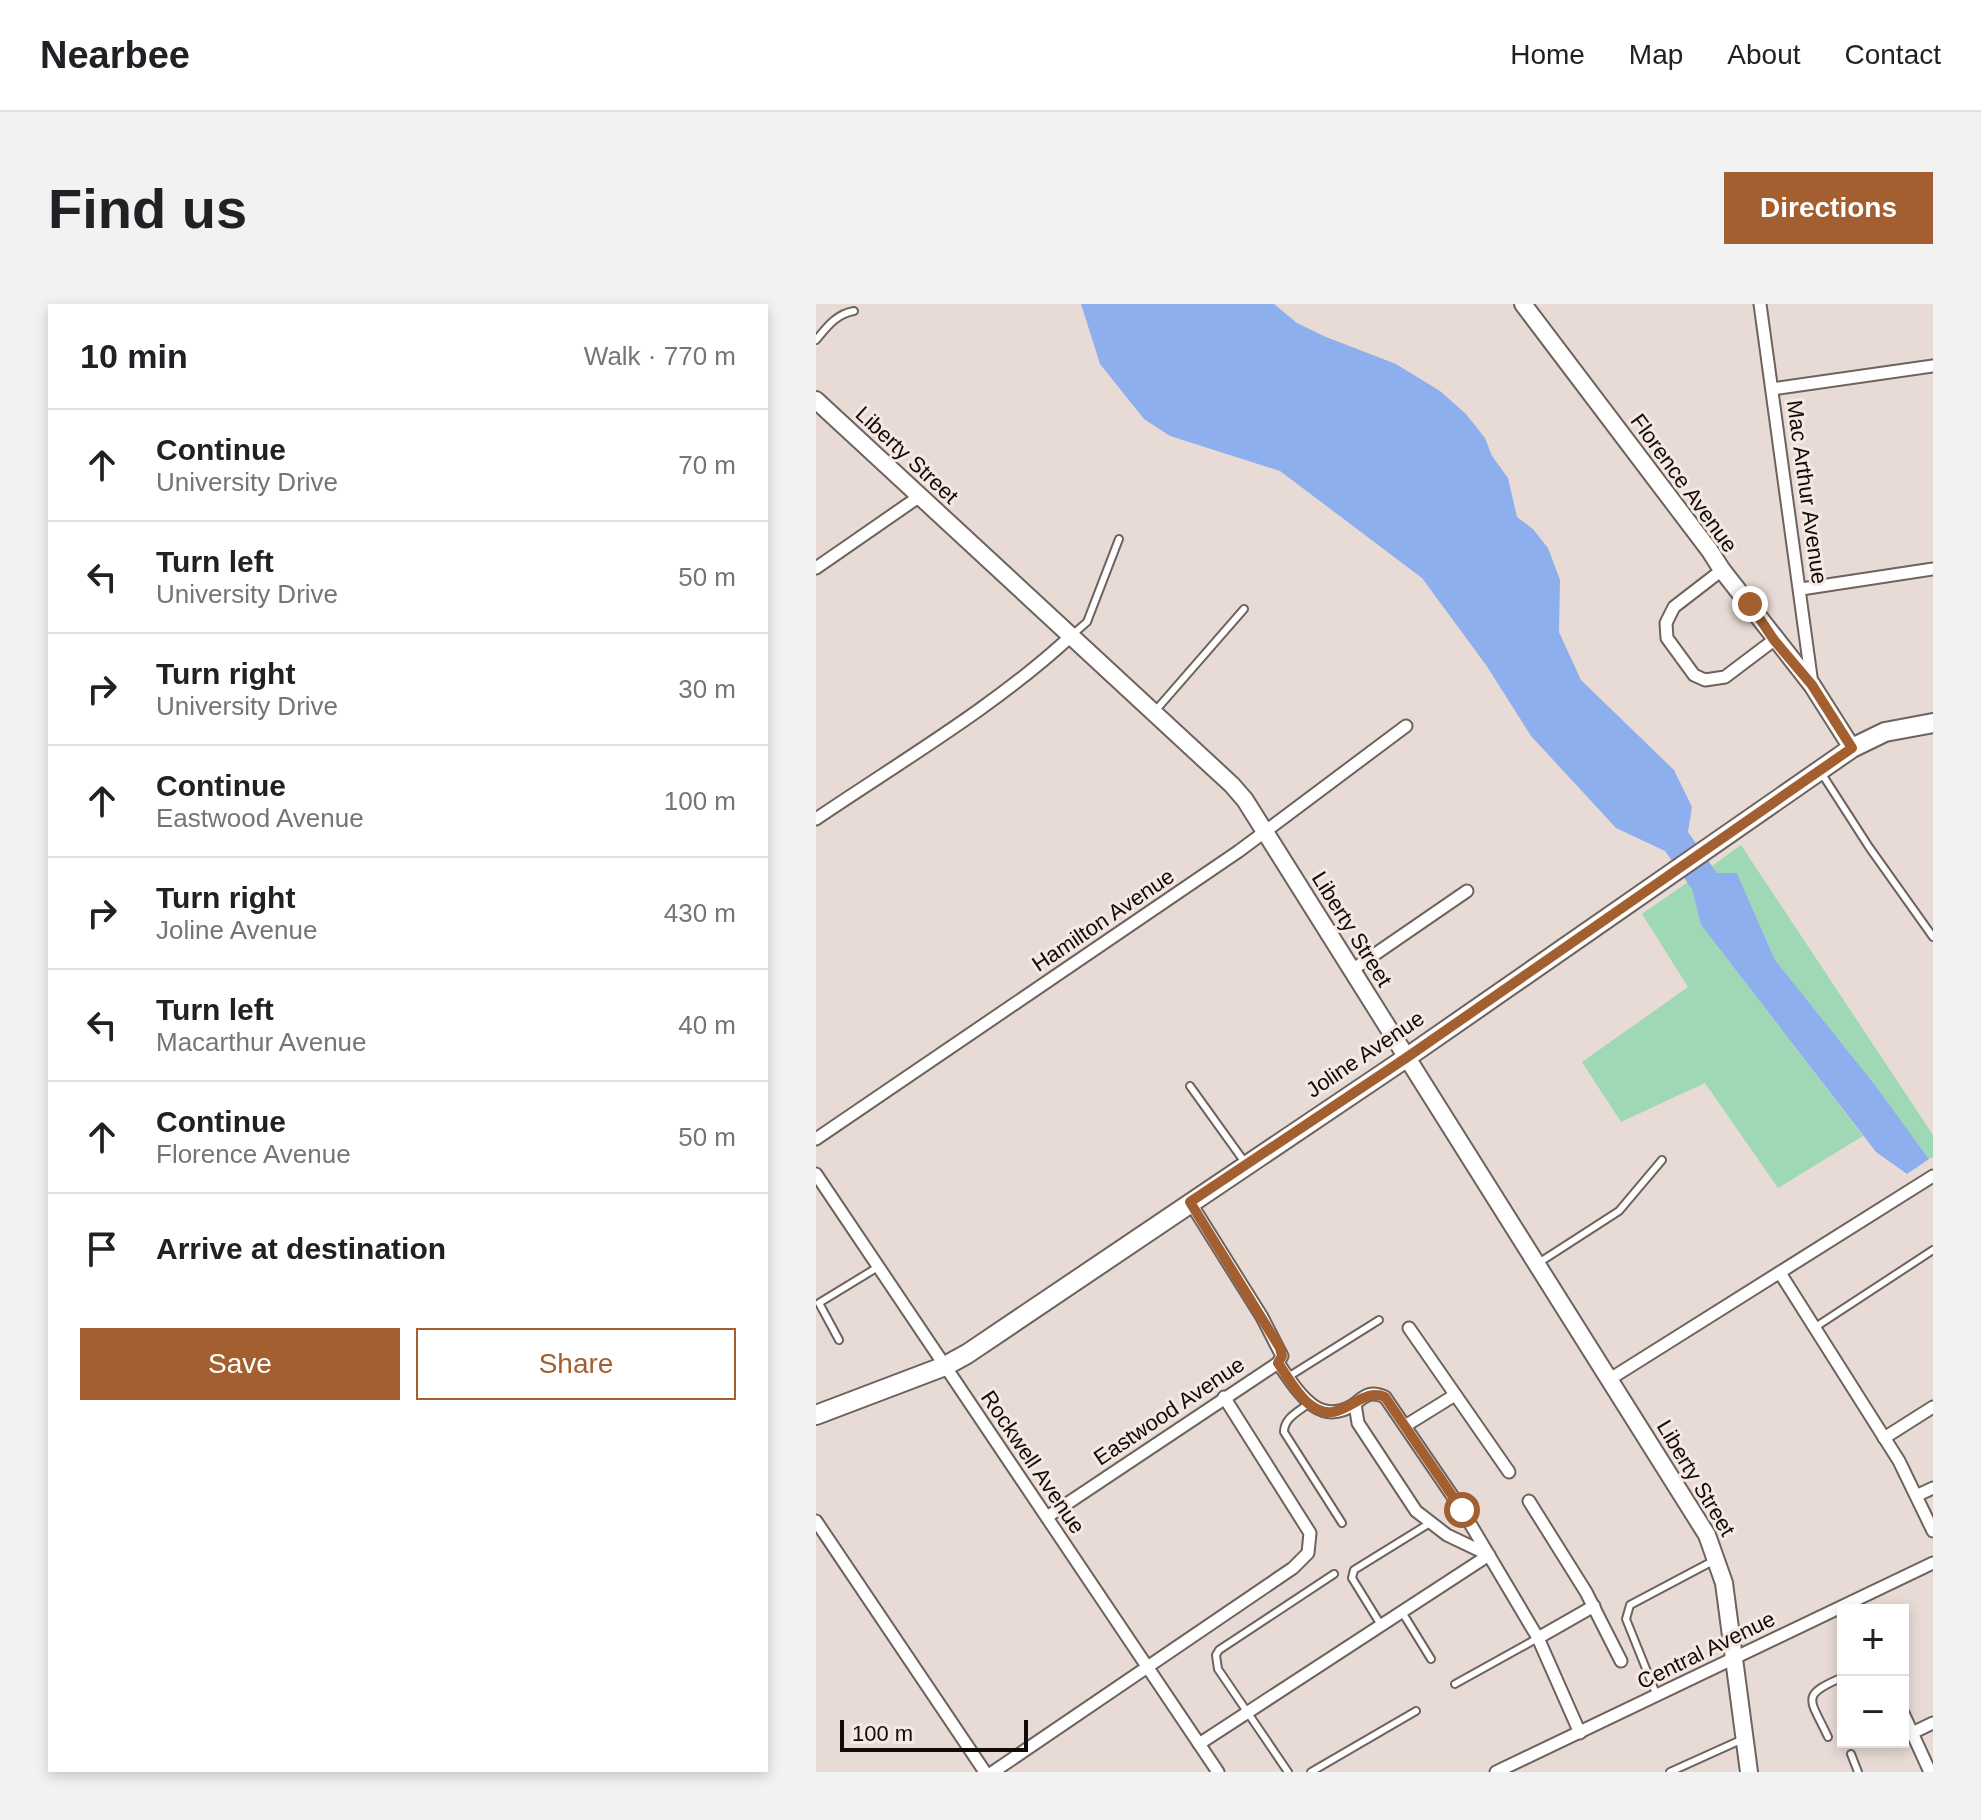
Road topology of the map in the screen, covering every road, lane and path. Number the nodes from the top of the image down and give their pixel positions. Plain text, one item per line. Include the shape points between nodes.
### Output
1 (1523, 304) edge
2 (1760, 304) edge
3 (854, 311) dead end
4 (816, 340) edge
5 (1933, 366) edge
6 (1772, 389) junction
7 (816, 400) edge
8 (920, 496) junction
9 (1119, 539) dead end
10 (816, 568) edge
11 (1933, 569) edge
12 (1722, 570) junction
13 (1801, 589) junction
14 (1244, 609) dead end
15 (1071, 636) junction
16 (1774, 640) junction
17 (1812, 685) junction
18 (1154, 713) junction
19 (1933, 723) edge
20 (1406, 726) dead end
21 (1852, 748) junction
22 (1820, 771) junction
23 (816, 819) edge
24 (1265, 831) junction
25 (1467, 891) dead end
26 (1933, 937) edge
27 (1352, 970) junction
28 (1406, 1058) junction
29 (1190, 1086) dead end
30 (816, 1139) edge
31 (1662, 1160) dead end
32 (1246, 1164) junction
33 (816, 1174) edge
34 (1933, 1176) edge
35 (1190, 1202) junction
36 (1933, 1250) edge
37 (1537, 1264) junction
38 (878, 1267) junction
39 (1780, 1273) junction
40 (1379, 1320) dead end
41 (1409, 1328) dead end
42 (1814, 1328) junction
43 (839, 1340) dead end
44 (1278, 1363) junction
45 (945, 1366) junction
46 (1288, 1377) junction
47 (1610, 1379) junction
48 (1455, 1395) junction
49 (1224, 1397) junction
50 (1308, 1404) junction
51 (1355, 1404) junction
52 (1933, 1407) edge
53 (816, 1415) edge
54 (1405, 1426) junction
55 (1884, 1438) junction
56 (1509, 1472) dead end
57 (1933, 1488) edge
58 (1918, 1495) junction
59 (1529, 1501) dead end
60 (1047, 1517) junction
61 (816, 1521) edge
62 (1342, 1523) dead end
63 (1430, 1523) junction
64 (1933, 1531) edge
65 (1489, 1555) junction
66 (1717, 1560) junction
67 (1933, 1563) edge
68 (1334, 1574) dead end
69 (1858, 1604) edge
70 (1594, 1606) junction
71 (1402, 1612) junction
72 (1837, 1614) edge
73 (1381, 1625) junction
74 (1538, 1638) junction
75 (1431, 1659) dead end
76 (1734, 1659) junction
77 (1621, 1661) dead end
78 (1148, 1668) junction
79 (1837, 1680) edge
80 (1455, 1684) dead end
81 (1657, 1696) junction
82 (1416, 1711) dead end
83 (1247, 1713) junction
84 (1933, 1723) edge
85 (1909, 1726) edge
86 (1580, 1733) junction
87 (1912, 1733) junction
88 (1828, 1737) dead end
89 (1745, 1738) junction
90 (1199, 1744) junction
91 (1851, 1754) dead end
92 (985, 1772) edge
93 (993, 1772) edge
94 (1218, 1772) edge
95 (1288, 1772) edge
96 (1311, 1772) edge
97 (1496, 1772) edge
98 (1670, 1772) edge
99 (1749, 1772) edge
100 (1858, 1772) edge
101 (1930, 1772) edge

1 - 12 street, Florence Avenue
2 - 6 street, Mac Arthur Avenue
3 - 4 lane via 834,320
5 - 6 street
6 - 13 street, Mac Arthur Avenue
7 - 8 street, Liberty Street
8 - 10 street
8 - 15 street, Liberty Street
9 - 15 lane via 1087,622
11 - 13 street
12 - 16 street, Florence Avenue
12 - 16 street via 1674,607 1666,623 1667,638 1694,675 1705,680 1725,677
13 - 17 street, Mac Arthur Avenue
14 - 18 lane
15 - 18 street, Liberty Street
15 - 23 street via 970,714
16 - 17 street, Florence Avenue
17 - 21 street, Florence Avenue
18 - 24 street, Liberty Street via 1232,785
19 - 21 main road, Joline Avenue via 1885,732
20 - 24 street, Hamilton Avenue
21 - 22 main road, Joline Avenue
22 - 26 lane
22 - 28 main road, Joline Avenue
24 - 27 street, Liberty Street
24 - 30 street, Hamilton Avenue
25 - 27 street
27 - 28 street, Liberty Street
28 - 32 main road, Joline Avenue
28 - 37 street, Liberty Street
29 - 32 lane
31 - 37 lane via 1619,1211
32 - 35 main road, Joline Avenue
33 - 38 street, Rockwell Avenue
34 - 39 street
35 - 44 street, Eastwood Avenue via 1280,1348
35 - 45 main road, Joline Avenue
36 - 42 lane
37 - 47 street, Liberty Street
38 - 43 lane via 819,1303
38 - 45 street, Rockwell Avenue
39 - 42 street
39 - 47 street
40 - 46 lane
41 - 48 street
42 - 55 street
44 - 46 street
44 - 49 street, Eastwood Avenue
45 - 53 main road, Joline Avenue
45 - 60 street, Rockwell Avenue
46 - 50 street
47 - 66 street, Liberty Street via 1707,1535
48 - 54 street
48 - 56 street
49 - 60 street, Eastwood Avenue
49 - 78 street via 1310,1533 1308,1553
50 - 51 street via 1333,1412
50 - 62 lane via 1288,1419 1284,1432
51 - 54 street via 1365,1395 1385,1397
51 - 63 street via 1366,1436 1416,1511
52 - 55 street
54 - 65 street
55 - 58 street
57 - 58 street
58 - 64 street
59 - 70 street
60 - 78 street, Rockwell Avenue
61 - 92 street
63 - 65 street
63 - 73 lane via 1354,1570 1352,1578
65 - 71 street
65 - 74 street
66 - 76 street, Liberty Street
66 - 81 lane via 1630,1605 1626,1619
67 - 69 street, Central Avenue
68 - 83 lane via 1219,1650 1218,1669
70 - 74 street
70 - 77 street
71 - 73 street
71 - 75 lane
72 - 76 street, Central Avenue
73 - 83 street
74 - 80 lane
74 - 86 street
76 - 81 street, Central Avenue
76 - 89 street, Liberty Street
78 - 90 street, Rockwell Avenue
78 - 93 street
79 - 88 lane via 1812,1693
81 - 86 street, Central Avenue
82 - 96 lane
83 - 90 street
83 - 95 lane
84 - 87 street
85 - 87 street
86 - 97 street, Central Avenue
87 - 101 street
89 - 98 lane
89 - 99 street, Liberty Street
90 - 94 street, Rockwell Avenue
91 - 100 lane

